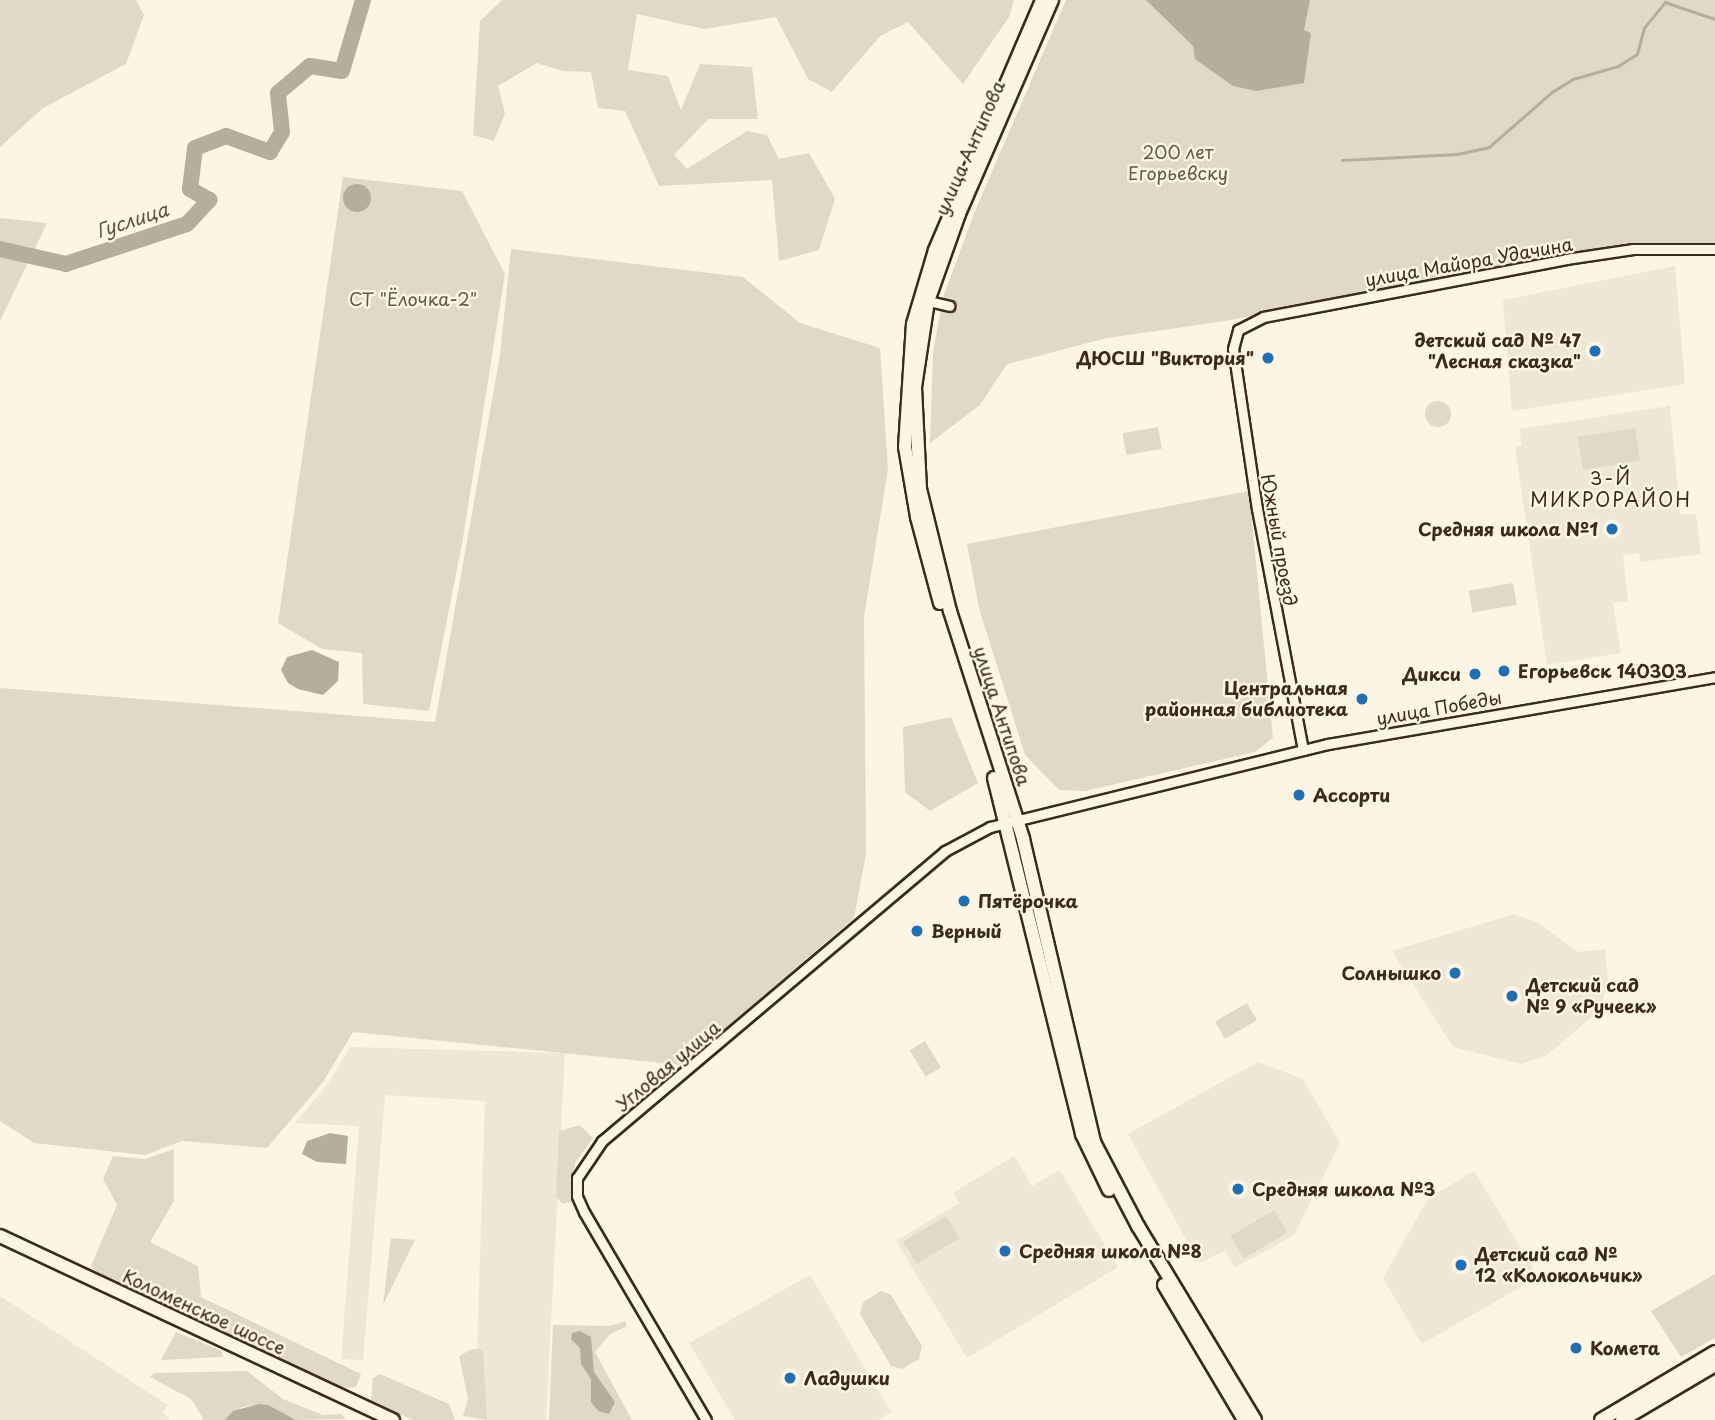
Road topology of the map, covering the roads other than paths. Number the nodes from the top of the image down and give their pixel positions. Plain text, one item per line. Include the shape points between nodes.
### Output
1 (1042, 0) edge
2 (1052, 0) edge
3 (1715, 249) edge
4 (929, 301) junction
5 (949, 306) dead end
6 (1235, 335) joint
7 (1715, 677) edge
8 (1303, 750) junction
9 (1012, 822) junction
10 (0, 1236) edge
11 (1715, 1352) edge
12 (1715, 1365) edge
13 (1687, 1375) junction
14 (393, 1420) edge
15 (706, 1420) edge
16 (1244, 1420) edge
17 (1255, 1420) edge
18 (1601, 1420) edge
19 (1622, 1420) edge

1 - 9 main road, улица Антипова via 935,250 913,324 905,405 910,484 925,550
2 - 4 main road, улица Антипова via 959,214
3 - 6 street, улица Майора Удачина via 1633,248 1566,259 1263,317 1247,322
4 - 5 street
4 - 9 main road, улица Антипова via 915,387 920,489 950,611
6 - 8 street, Южный проезд via 1233,349 1257,509
7 - 8 street, улица Победы
8 - 9 street, улица Победы
9 - 15 street, Угловая улица via 985,828 945,851 602,1141 585,1162 577,1178 580,1202
9 - 16 main road, улица Антипова via 1086,1144
9 - 17 main road, улица Антипова via 1094,1142 1138,1226
10 - 14 main road, Коломенское шоссе
11 - 13 main road
12 - 13 main road
13 - 18 main road
13 - 19 main road

